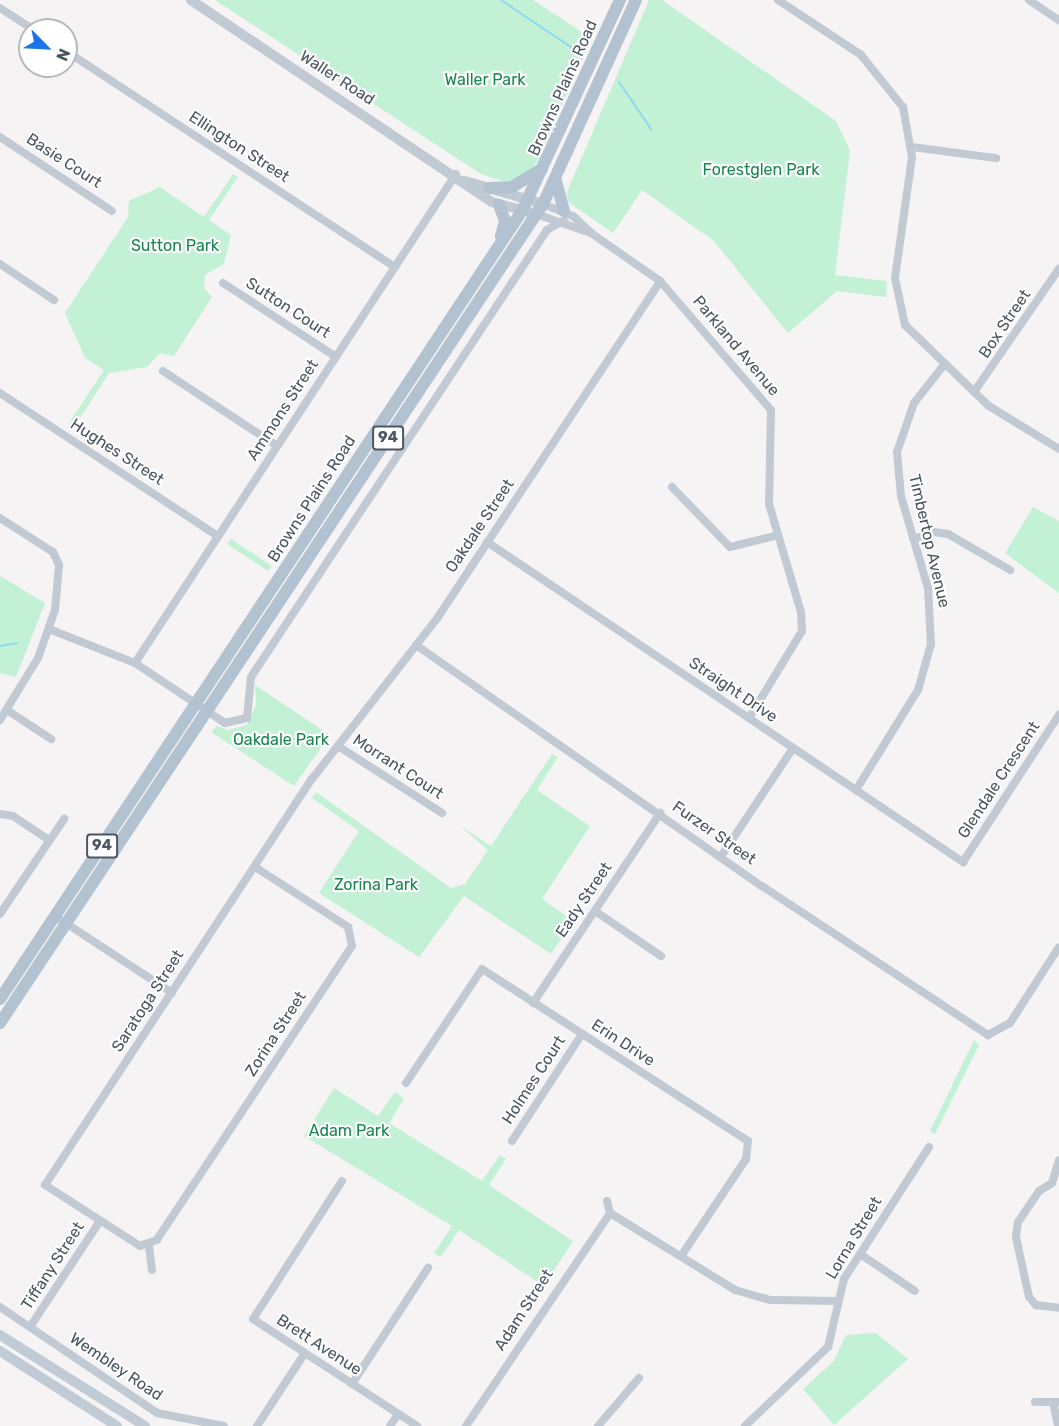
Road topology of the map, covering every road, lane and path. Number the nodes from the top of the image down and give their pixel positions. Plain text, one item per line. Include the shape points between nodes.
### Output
1 (191, 0) edge
2 (620, 0) edge
3 (636, 0) edge
4 (778, 0) edge
5 (1029, 0) edge
6 (0, 8) edge
7 (18, 20) edge
8 (1059, 20) edge
9 (78, 59) edge
10 (0, 137) edge
11 (912, 147) junction
12 (996, 158) dead end
13 (549, 162) junction
14 (461, 178) junction
15 (556, 181) junction
16 (489, 188) junction
17 (499, 205) junction
18 (525, 206) junction
19 (539, 209) junction
20 (112, 211) dead end
21 (564, 215) junction
22 (496, 252) junction
23 (0, 264) edge
24 (395, 267) junction
25 (1059, 269) edge
26 (660, 281) junction
27 (223, 283) dead end
28 (54, 300) dead end
29 (336, 357) junction
30 (944, 365) junction
31 (163, 371) dead end
32 (974, 392) junction
33 (0, 393) edge
34 (278, 446) junction
35 (1059, 449) edge
36 (672, 487) dead end
37 (0, 518) edge
38 (778, 535) junction
39 (218, 536) junction
40 (913, 539) junction
41 (487, 542) junction
42 (1010, 570) dead end
43 (48, 629) junction
44 (416, 645) junction
45 (135, 663) junction
46 (196, 704) junction
47 (7, 710) junction
48 (207, 711) junction
49 (1059, 715) edge
50 (749, 718) junction
51 (0, 720) edge
52 (51, 738) dead end
53 (338, 746) junction
54 (794, 748) junction
55 (312, 779) joint
56 (855, 790) junction
57 (442, 813) dead end
58 (660, 813) junction
59 (0, 814) edge
60 (64, 819) dead end
61 (49, 840) junction
62 (722, 855) junction
63 (963, 862) joint
64 (255, 867) junction
65 (595, 910) junction
66 (0, 914) edge
67 (55, 916) junction
68 (67, 923) junction
69 (1059, 947) edge
70 (661, 956) dead end
71 (172, 993) junction
72 (0, 999) edge
73 (533, 1003) junction
74 (0, 1023) edge
75 (582, 1034) junction
76 (406, 1083) dead end
77 (512, 1141) dead end
78 (929, 1147) dead end
79 (1059, 1160) edge
80 (342, 1181) dead end
81 (1055, 1186) edge
82 (607, 1201) dead end
83 (610, 1213) junction
84 (100, 1221) junction
85 (149, 1246) junction
86 (860, 1254) junction
87 (681, 1256) junction
88 (428, 1268) dead end
89 (152, 1270) dead end
90 (915, 1291) dead end
91 (838, 1301) junction
92 (0, 1307) edge
93 (1059, 1308) edge
94 (30, 1327) junction
95 (0, 1335) edge
96 (0, 1351) edge
97 (305, 1353) junction
98 (639, 1378) dead end
99 (352, 1384) junction
100 (1035, 1402) dead end
101 (1056, 1402) edge
102 (398, 1414) junction
103 (117, 1426) edge
104 (145, 1426) edge
105 (224, 1426) edge
106 (256, 1426) edge
107 (390, 1426) edge
108 (417, 1426) edge
109 (466, 1426) edge
110 (598, 1426) edge
111 (745, 1426) edge
112 (1058, 1426) edge

1 - 14 street, Waller Road
2 - 13 main road, Browns Plains Road / 94
3 - 15 main road, Browns Plains Road / 94
4 - 11 street via 880,72 903,107
5 - 8 street
6 - 7 street
9 - 24 street, Ellington Street
10 - 20 street, Basie Court
11 - 12 street
11 - 30 street via 896,294 905,325
13 - 16 main road via 518,185
13 - 18 main road, Browns Plains Road / 94
14 - 16 street, Waller Road
14 - 17 street, Waller Road
14 - 24 street, Ammons Street
15 - 19 main road, Browns Plains Road / 94
15 - 21 main road
16 - 18 street, Waller Road
17 - 18 street, Waller Road
17 - 22 main road via 505,221
18 - 19 street, Waller Road
18 - 22 main road, Browns Plains Road / 94
19 - 21 street, Parkland Avenue
19 - 48 main road, Browns Plains Road / 94
21 - 26 street, Parkland Avenue
21 - 48 street via 542,238 248,681 247,718 229,724
22 - 46 main road, Browns Plains Road / 94
23 - 28 street
24 - 29 street, Ammons Street
25 - 32 street, Box Street
26 - 38 street, Parkland Avenue via 771,410 767,487
26 - 41 street, Oakdale Street
27 - 29 street, Sutton Court
29 - 34 street, Ammons Street
30 - 32 street
30 - 40 street, Timbertop Avenue via 914,403 897,452 901,496
31 - 34 street
32 - 35 street via 1004,418
33 - 39 street, Hughes Street
34 - 39 street, Ammons Street
36 - 38 street via 730,547
37 - 43 street via 57,558 55,610
38 - 50 street, Parkland Avenue via 802,631
39 - 45 street, Ammons Street
40 - 42 street via 934,532 948,534
40 - 56 street, Timbertop Avenue via 932,615 927,661 905,715
41 - 44 street, Oakdale Street
41 - 50 street, Straight Drive
43 - 45 street
43 - 47 street via 31,674
44 - 53 street, Oakdale Street
44 - 58 street, Furzer Street
45 - 46 street
46 - 48 street
46 - 67 main road, Browns Plains Road / 94
47 - 51 street
47 - 52 street
48 - 68 main road, Browns Plains Road / 94
49 - 63 street, Glendale Crescent
50 - 54 street, Straight Drive
53 - 55 street, Oakdale Street
53 - 57 street, Morrant Court
54 - 56 street, Straight Drive
54 - 62 street
55 - 64 street, Saratoga Street
56 - 63 street, Straight Drive
58 - 62 street, Furzer Street
58 - 65 street, Eady Street
59 - 61 street via 13,816
60 - 61 street
61 - 66 street
62 - 69 street, Furzer Street via 979,1029 1000,1033
64 - 71 street, Saratoga Street
64 - 85 street, Zorina Street via 348,927 352,946
65 - 70 street
65 - 73 street, Eady Street
67 - 68 street
67 - 72 main road, Browns Plains Road / 94
68 - 71 street
68 - 74 main road, Browns Plains Road / 94
71 - 84 street, Saratoga Street via 45,1185
73 - 75 street, Erin Drive
73 - 76 street, Erin Drive via 482,969
75 - 77 street, Holmes Court
75 - 87 street, Erin Drive via 748,1141 746,1159
78 - 86 street, Lorna Street
79 - 81 street
80 - 97 street, Brett Avenue via 253,1319
81 - 93 street via 1039,1191 1018,1222 1016,1237 1029,1297 1036,1305
82 - 83 street
83 - 87 street
83 - 109 street, Adam Street
84 - 85 street
84 - 94 street, Tiffany Street
85 - 89 street
86 - 90 street
86 - 91 street, Lorna Street
87 - 91 street via 755,1297
88 - 99 street
91 - 111 street, Lorna Street via 833,1333 818,1362
92 - 94 street, Wembley Road
94 - 105 street, Wembley Road via 157,1413
95 - 104 main road, Wembley Road
96 - 103 main road
97 - 99 street, Brett Avenue
97 - 106 street
98 - 110 street
99 - 102 street, Brett Avenue
100 - 101 street
101 - 112 street
102 - 107 street
102 - 108 street, Brett Avenue

